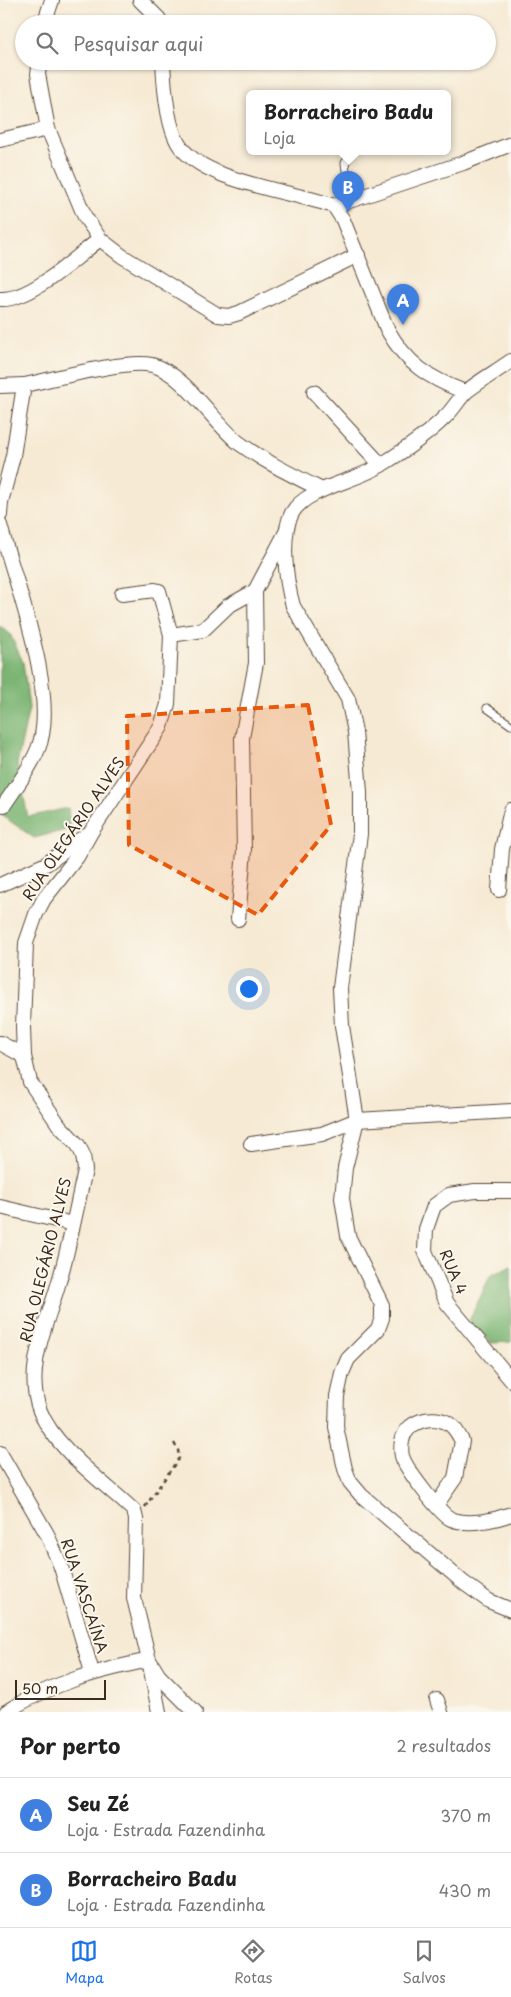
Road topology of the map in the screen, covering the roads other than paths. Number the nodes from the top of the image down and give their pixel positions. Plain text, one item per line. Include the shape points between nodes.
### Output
1 (52, 0) edge
2 (140, 1) edge
3 (47, 15) edge
4 (155, 15) edge
5 (39, 70) edge
6 (164, 70) edge
7 (48, 129) junction
8 (0, 140) edge
9 (511, 144) edge
10 (351, 155) edge
11 (350, 200) junction
12 (334, 206) junction
13 (100, 239) junction
14 (358, 255) junction
15 (0, 299) edge
16 (511, 361) edge
17 (24, 385) junction
18 (0, 386) edge
19 (314, 392) dead end
20 (465, 392) junction
21 (381, 465) junction
22 (322, 490) junction
23 (0, 516) edge
24 (0, 525) edge
25 (285, 534) junction
26 (254, 590) junction
27 (122, 594) dead end
28 (171, 635) junction
29 (487, 708) dead end
30 (511, 725) edge
31 (4, 805) dead end
32 (511, 810) edge
33 (91, 832) junction
34 (0, 885) edge
35 (499, 890) dead end
36 (238, 919) dead end
37 (0, 1043) edge
38 (24, 1056) junction
39 (511, 1111) edge
40 (357, 1120) junction
41 (251, 1144) dead end
42 (511, 1191) edge
43 (0, 1206) edge
44 (73, 1224) junction
45 (511, 1380) edge
46 (0, 1453) edge
47 (437, 1504) junction
48 (511, 1514) edge
49 (511, 1610) edge
50 (149, 1660) junction
51 (92, 1672) junction
52 (6, 1712) edge
53 (159, 1712) edge
54 (195, 1712) edge

1 - 3 street
2 - 4 street
5 - 7 street
6 - 12 street via 177,142 188,156 229,178
7 - 8 street
7 - 13 street via 85,217
9 - 11 street
10 - 11 lane via 345,164
11 - 12 street
12 - 14 street
13 - 14 street via 218,315 229,316
13 - 15 street via 35,288 21,296
14 - 20 street via 397,346 433,380
16 - 20 street
17 - 18 street
17 - 22 street via 132,364 152,365 171,373 238,442
17 - 23 street
19 - 21 street
20 - 21 street via 443,419
21 - 22 street via 360,477
22 - 25 street via 299,504
24 - 31 street via 22,593 41,686 43,732 29,767
25 - 26 street
25 - 40 street via 288,591 293,606 348,699 355,732 360,834 340,1009
26 - 28 street via 228,606 203,630
26 - 36 street via 256,663 242,738 244,851
27 - 28 street, RUA OLEGÁRIO ALVES via 159,592
28 - 33 street, RUA OLEGÁRIO ALVES via 168,704 161,727
29 - 30 lane
32 - 35 street via 502,849
33 - 34 street via 46,864
33 - 38 street, RUA OLEGÁRIO ALVES via 77,858 44,899 26,943
37 - 38 street
38 - 44 street, RUA OLEGÁRIO ALVES via 30,1082 44,1106 83,1155 85,1170
39 - 40 street
40 - 41 street via 322,1134
40 - 49 street via 345,1168 342,1198 348,1236 382,1305 382,1318 378,1329 348,1359 342,1373 336,1427 345,1469 350,1482 361,1495 464,1583 489,1601
42 - 45 street, RUA 4 via 475,1190 449,1195 434,1206 426,1230 425,1251 447,1303
43 - 44 street
44 - 50 street, RUA OLEGÁRIO ALVES via 39,1349 34,1380 36,1396 40,1412 54,1433 134,1511 134,1598
46 - 51 street, RUA VASCAÍNA via 58,1559
47 - 47 street via 455,1478 462,1441 447,1423 434,1419 418,1421 406,1431 402,1456 410,1474
47 - 48 street via 446,1515 462,1521 497,1519
50 - 51 street
50 - 53 street
50 - 54 street
51 - 52 street via 21,1702

